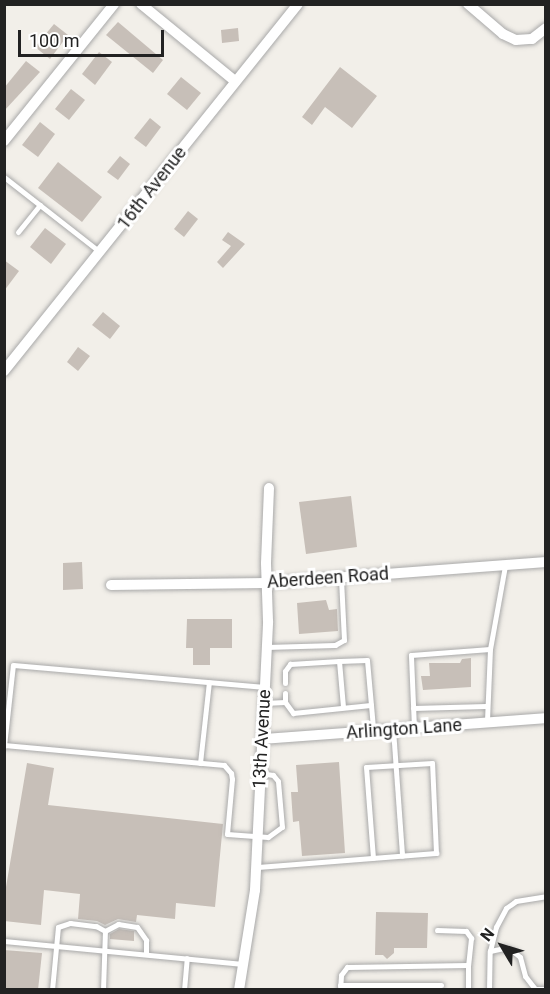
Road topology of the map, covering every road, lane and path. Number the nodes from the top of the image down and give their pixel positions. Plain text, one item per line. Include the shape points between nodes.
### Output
1 (114, 4) edge
2 (141, 4) edge
3 (298, 4) edge
4 (468, 4) edge
5 (546, 28) edge
6 (235, 81) junction
7 (4, 141) edge
8 (4, 177) edge
9 (40, 206) junction
10 (18, 232) dead end
11 (102, 253) junction
12 (4, 372) edge
13 (269, 488) dead end
14 (546, 562) edge
15 (505, 566) junction
16 (341, 578) junction
17 (266, 584) junction
18 (111, 585) dead end
19 (266, 647) junction
20 (490, 649) junction
21 (339, 661) junction
22 (209, 682) junction
23 (285, 683) dead end
24 (265, 687) junction
25 (285, 693) dead end
26 (285, 702) junction
27 (264, 703) junction
28 (371, 705) junction
29 (486, 706) junction
30 (343, 708) junction
31 (413, 708) junction
32 (546, 718) edge
33 (487, 723) junction
34 (414, 728) junction
35 (393, 729) junction
36 (373, 732) junction
37 (263, 740) junction
38 (4, 745) edge
39 (200, 763) junction
40 (396, 766) junction
41 (260, 773) junction
42 (257, 838) junction
43 (402, 856) junction
44 (373, 858) junction
45 (256, 867) junction
46 (546, 896) edge
47 (437, 930) dead end
48 (105, 931) junction
49 (4, 940) edge
50 (56, 946) junction
51 (105, 951) junction
52 (490, 951) junction
53 (146, 954) junction
54 (187, 958) junction
55 (243, 964) junction
56 (468, 965) junction
57 (441, 986) dead end
58 (340, 987) edge
59 (546, 989) edge
60 (52, 990) edge
61 (103, 990) edge
62 (184, 990) edge
63 (239, 990) edge
64 (468, 990) edge
65 (489, 990) edge

1 - 7 street
2 - 6 street
3 - 6 street, 16th Avenue
4 - 5 street via 516,40 532,39
6 - 11 street, 16th Avenue
8 - 9 lane
9 - 10 lane
9 - 11 lane
11 - 12 street, 16th Avenue
13 - 17 street, 13th Avenue
14 - 15 street, Aberdeen Road
15 - 16 street, Aberdeen Road
15 - 20 lane
16 - 17 street, Aberdeen Road
16 - 19 lane via 344,640 335,645
17 - 18 street, Aberdeen Road
17 - 19 street, 13th Avenue
19 - 24 street, 13th Avenue
20 - 29 lane
20 - 31 lane via 411,655
21 - 23 lane via 290,664 285,671
21 - 28 lane via 367,660
21 - 30 lane
22 - 24 lane
22 - 38 lane via 13,665
22 - 39 lane
24 - 27 street, 13th Avenue
25 - 26 lane
26 - 27 lane
26 - 30 lane via 293,713
27 - 37 street, 13th Avenue
28 - 30 lane
28 - 36 lane
29 - 31 lane
29 - 33 lane
31 - 34 lane
32 - 33 street, Arlington Lane
33 - 34 street, Arlington Lane
34 - 35 street, Arlington Lane
35 - 36 street, Arlington Lane
35 - 40 lane
36 - 37 street, Arlington Lane
37 - 41 street, 13th Avenue
38 - 39 lane
39 - 42 lane via 224,765 231,773 227,834
40 - 43 lane
40 - 43 lane via 432,762 436,853
40 - 44 lane via 366,767
41 - 42 street, 13th Avenue
41 - 42 lane via 273,775 278,782 282,827 276,834
42 - 45 street, 13th Avenue
43 - 44 lane
44 - 45 lane
45 - 55 street, 13th Avenue
46 - 52 lane via 516,901 506,908
47 - 56 lane via 466,932 471,938
48 - 50 lane via 96,926 62,924 58,927
48 - 51 lane
48 - 53 lane via 118,924 137,927 146,940
49 - 50 lane
50 - 51 lane
50 - 60 lane
51 - 53 lane
51 - 61 lane
52 - 59 lane via 504,948 514,952 535,989
52 - 65 lane
53 - 54 lane
54 - 55 lane
54 - 62 lane
55 - 63 street, 13th Avenue
56 - 58 lane via 347,967 340,975
56 - 64 lane
57 - 58 lane

